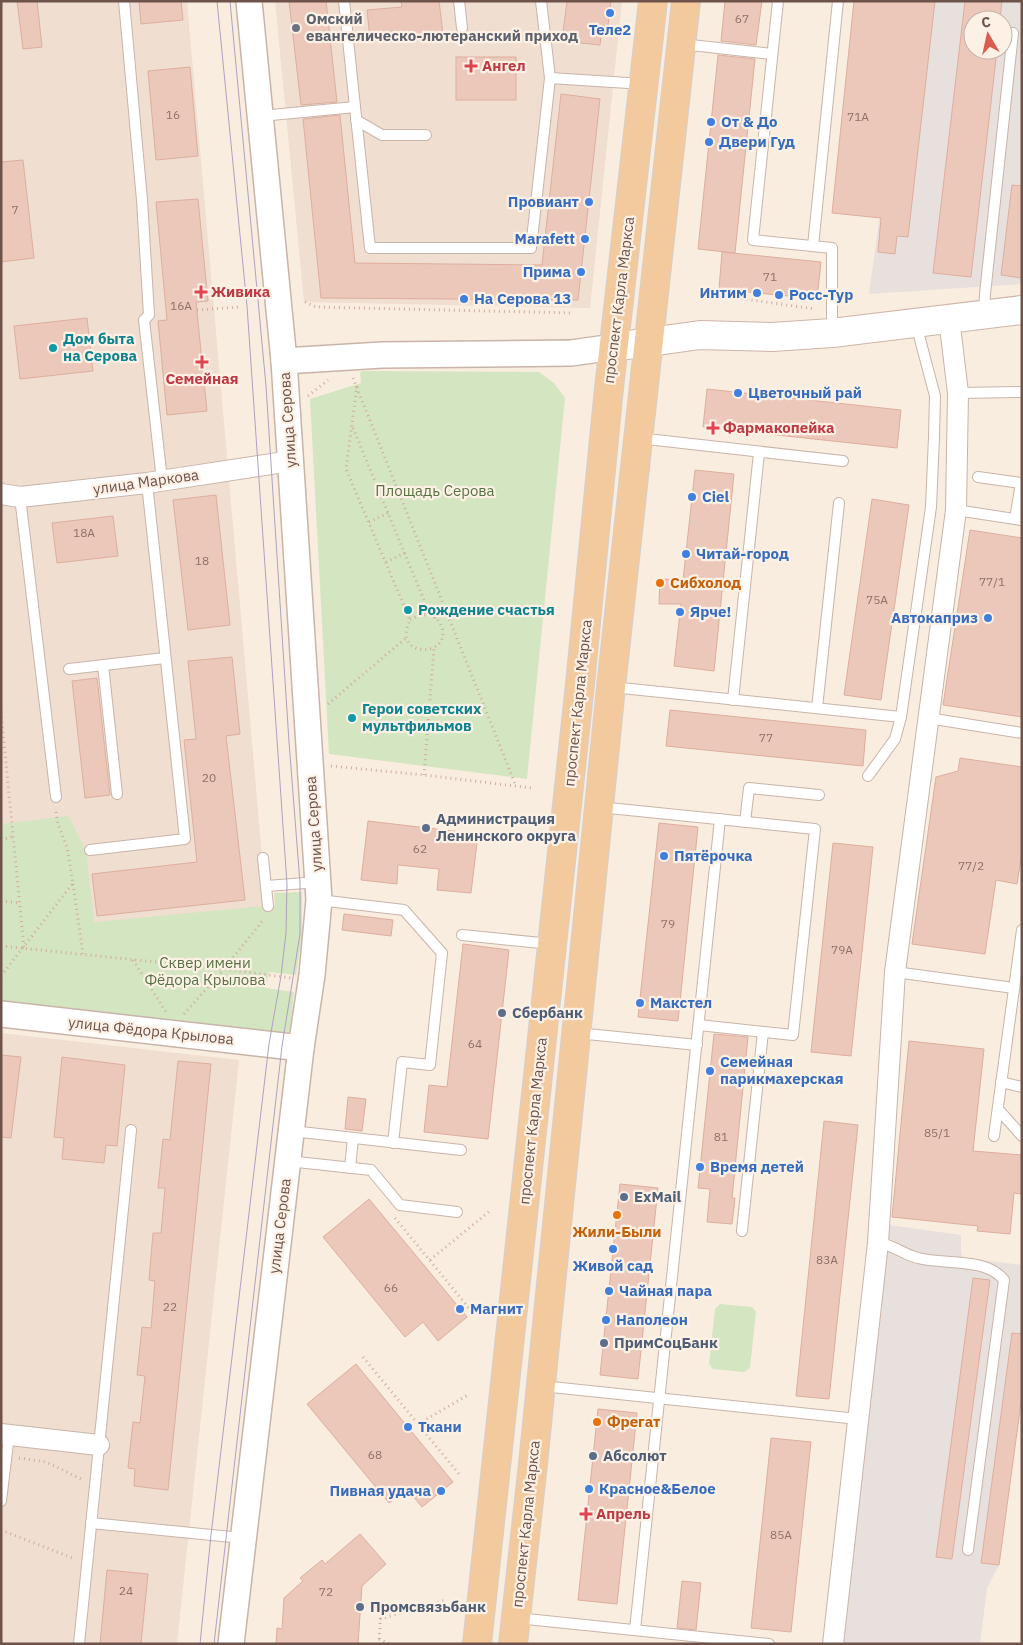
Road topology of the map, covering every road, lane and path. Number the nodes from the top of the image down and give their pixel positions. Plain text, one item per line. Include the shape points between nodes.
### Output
1 (124, 1) edge
2 (248, 1) edge
3 (344, 1) edge
4 (459, 1) edge
5 (541, 1) edge
6 (653, 1) edge
7 (686, 1) edge
8 (778, 1) edge
9 (838, 1) edge
10 (462, 28) dead end
11 (682, 44) junction
12 (772, 54) junction
13 (1010, 60) edge
14 (550, 78) junction
15 (644, 84) junction
16 (355, 107) junction
17 (260, 116) junction
18 (356, 120) junction
19 (426, 135) dead end
20 (813, 246) junction
21 (702, 293) dead end
22 (305, 302) dead end
23 (239, 307) dead end
24 (197, 310) dead end
25 (1022, 310) edge
26 (573, 313) dead end
27 (984, 315) junction
28 (949, 318) junction
29 (832, 322) junction
30 (915, 323) junction
31 (649, 342) junction
32 (614, 347) junction
33 (284, 361) junction
34 (334, 377) dead end
35 (352, 377) dead end
36 (357, 385) junction
37 (1022, 392) edge
38 (958, 393) junction
39 (306, 402) dead end
40 (353, 427) junction
41 (638, 438) junction
42 (759, 453) junction
43 (291, 461) junction
44 (843, 461) dead end
45 (978, 477) dead end
46 (154, 482) junction
47 (10, 496) edge
48 (839, 503) dead end
49 (956, 510) junction
50 (388, 513) junction
51 (1018, 519) edge
52 (369, 522) junction
53 (405, 553) junction
54 (386, 562) junction
55 (444, 606) junction
56 (430, 615) junction
57 (435, 618) junction
58 (410, 620) junction
59 (406, 638) junction
60 (434, 648) junction
61 (165, 658) junction
62 (103, 665) junction
63 (69, 669) dead end
64 (611, 687) junction
65 (733, 700) junction
66 (817, 708) junction
67 (1, 712) edge
68 (307, 715) junction
69 (901, 717) junction
70 (928, 718) junction
71 (1022, 733) edge
72 (310, 764) junction
73 (424, 774) junction
74 (868, 776) dead end
75 (516, 786) junction
76 (532, 788) dead end
77 (117, 794) dead end
78 (819, 795) dead end
79 (56, 797) joint
80 (599, 807) junction
81 (720, 819) junction
82 (745, 822) junction
83 (14, 836) junction
84 (1, 840) edge
85 (90, 850) dead end
86 (263, 858) dead end
87 (73, 883) junction
88 (267, 886) junction
89 (319, 891) junction
90 (1, 902) edge
91 (19, 903) junction
92 (268, 906) joint
93 (1022, 930) edge
94 (462, 935) dead end
95 (552, 944) junction
96 (1, 946) edge
97 (24, 948) junction
98 (585, 948) junction
99 (83, 954) junction
100 (133, 960) junction
101 (224, 969) junction
102 (895, 972) junction
103 (1, 976) edge
104 (311, 981) junction
105 (1014, 988) junction
106 (1, 1014) edge
107 (169, 1017) dead end
108 (180, 1018) dead end
109 (699, 1025) junction
110 (763, 1032) junction
111 (576, 1033) junction
112 (696, 1045) junction
113 (301, 1048) junction
114 (1001, 1082) junction
115 (1022, 1087) edge
116 (998, 1108) junction
117 (131, 1130) dead end
118 (291, 1131) junction
119 (994, 1136) dead end
120 (1022, 1136) edge
121 (353, 1138) junction
122 (393, 1143) junction
123 (461, 1150) dead end
124 (288, 1161) junction
125 (350, 1168) junction
126 (491, 1210) dead end
127 (457, 1212) dead end
128 (392, 1215) dead end
129 (742, 1231) dead end
130 (878, 1243) junction
131 (430, 1260) junction
132 (477, 1318) dead end
133 (363, 1357) dead end
134 (541, 1386) junction
135 (468, 1395) dead end
136 (660, 1399) junction
137 (858, 1419) junction
138 (418, 1424) junction
139 (5, 1435) edge
140 (99, 1445) junction
141 (6, 1457) junction
142 (459, 1474) dead end
143 (95, 1486) junction
144 (1, 1501) edge
145 (91, 1523) junction
146 (1, 1530) edge
147 (242, 1538) junction
148 (968, 1550) dead end
149 (87, 1563) junction
150 (446, 1600) dead end
151 (381, 1606) dead end
152 (380, 1618) junction
153 (635, 1630) junction
154 (514, 1631) edge
155 (379, 1639) junction
156 (79, 1644) edge
157 (231, 1644) edge
158 (379, 1644) edge
159 (390, 1644) edge
160 (476, 1644) edge
161 (769, 1644) edge
162 (833, 1644) edge

1 - 46 lane via 143,210 149,315 144,320
2 - 17 street, улица Серова
3 - 16 lane
4 - 10 lane
5 - 14 lane
6 - 15 main road, проспект Карла Маркса
7 - 11 main road, проспект Карла Маркса
8 - 12 lane
9 - 20 lane
11 - 12 lane
11 - 31 main road, проспект Карла Маркса
12 - 20 lane via 753,240
13 - 27 lane
14 - 15 lane
14 - 18 lane via 531,248 370,248
15 - 32 main road, проспект Карла Маркса
16 - 17 lane
16 - 18 lane
17 - 33 street, улица Серова
18 - 19 lane via 382,135
20 - 29 lane via 832,248
21 - 29 path
22 - 26 path via 316,307
23 - 24 path
25 - 27 main road
27 - 28 main road
28 - 30 main road
28 - 38 street
29 - 30 main road
29 - 31 main road via 772,337 700,335
30 - 69 lane via 935,396 934,436 930,507
31 - 32 main road
31 - 41 main road, проспект Карла Маркса
32 - 33 street via 571,353 382,355
32 - 95 main road, проспект Карла Маркса
33 - 43 street, улица Серова
34 - 39 path via 307,397
35 - 36 path
36 - 40 path
36 - 55 path
37 - 38 lane
38 - 49 street
40 - 50 path
40 - 52 path via 346,469
41 - 42 lane
41 - 64 main road, проспект Карла Маркса
42 - 44 lane
42 - 65 lane
43 - 46 street, улица Маркова
43 - 68 street, улица Серова
45 - 51 lane via 1020,483
46 - 47 street, улица Маркова
46 - 61 lane
47 - 79 lane
48 - 66 lane
49 - 51 lane
49 - 70 street
50 - 52 path
50 - 53 path
52 - 54 path
53 - 54 path
53 - 56 path
54 - 58 path
55 - 57 path
55 - 75 path
56 - 57 path
56 - 58 path via 419,614
57 - 60 path via 443,631
58 - 59 path
59 - 60 path via 414,648 425,651
59 - 68 path via 322,710
60 - 73 path
61 - 62 lane
61 - 85 lane via 185,840
62 - 63 lane
62 - 77 lane
64 - 65 lane
64 - 80 main road, проспект Карла Маркса
65 - 66 lane
66 - 69 lane
67 - 83 path
68 - 72 street, улица Серова
69 - 74 lane via 894,739
70 - 71 lane
70 - 102 street
72 - 73 path
72 - 89 street, улица Серова
73 - 75 path
75 - 76 path
78 - 82 lane via 749,788
79 - 87 path via 57,821 67,848
80 - 81 lane
80 - 98 main road, проспект Карла Маркса
81 - 82 lane
81 - 109 lane
82 - 110 lane via 815,829 793,1035
83 - 84 path
83 - 91 path
86 - 88 lane
87 - 97 path
87 - 99 path
88 - 89 lane
88 - 92 lane
89 - 104 street, улица Серова
89 - 122 lane via 404,910 442,953 430,1065 402,1062
90 - 91 path
91 - 97 path
92 - 101 path via 269,912
93 - 105 lane
94 - 95 lane
95 - 98 main road
95 - 160 main road, проспект Карла Маркса
96 - 97 path
97 - 99 path
97 - 103 path
98 - 111 main road, проспект Карла Маркса
99 - 100 path
100 - 101 path
100 - 107 path
101 - 104 path
101 - 108 path
102 - 105 lane
102 - 130 street
104 - 113 street, улица Серова
105 - 114 lane
106 - 113 street, улица Фёдора Крылова
109 - 110 lane
109 - 112 lane
110 - 129 lane
111 - 112 lane
111 - 134 main road, проспект Карла Маркса
112 - 136 lane
113 - 118 street, улица Серова
114 - 115 lane
114 - 116 lane
116 - 119 lane
116 - 120 lane
117 - 140 lane
118 - 121 lane
118 - 124 street, улица Серова
121 - 122 lane
121 - 125 lane
122 - 123 lane
124 - 125 lane
124 - 147 street, улица Серова
125 - 127 lane via 371,1170 400,1206
126 - 131 path
128 - 131 path
130 - 137 street
130 - 148 lane via 917,1258 984,1266 1004,1280
131 - 132 path
133 - 138 path
134 - 136 lane
134 - 154 main road, проспект Карла Маркса
135 - 138 path
136 - 137 lane
136 - 153 lane
137 - 162 street
138 - 142 path
139 - 140 street
139 - 141 lane
140 - 143 lane
141 - 143 path via 46,1462
141 - 144 lane
143 - 145 lane
145 - 147 lane
145 - 149 lane
146 - 149 path
147 - 157 street, улица Серова
149 - 156 lane
150 - 152 path
151 - 152 path
152 - 155 path
153 - 154 lane
153 - 161 lane
155 - 158 path
155 - 159 path

